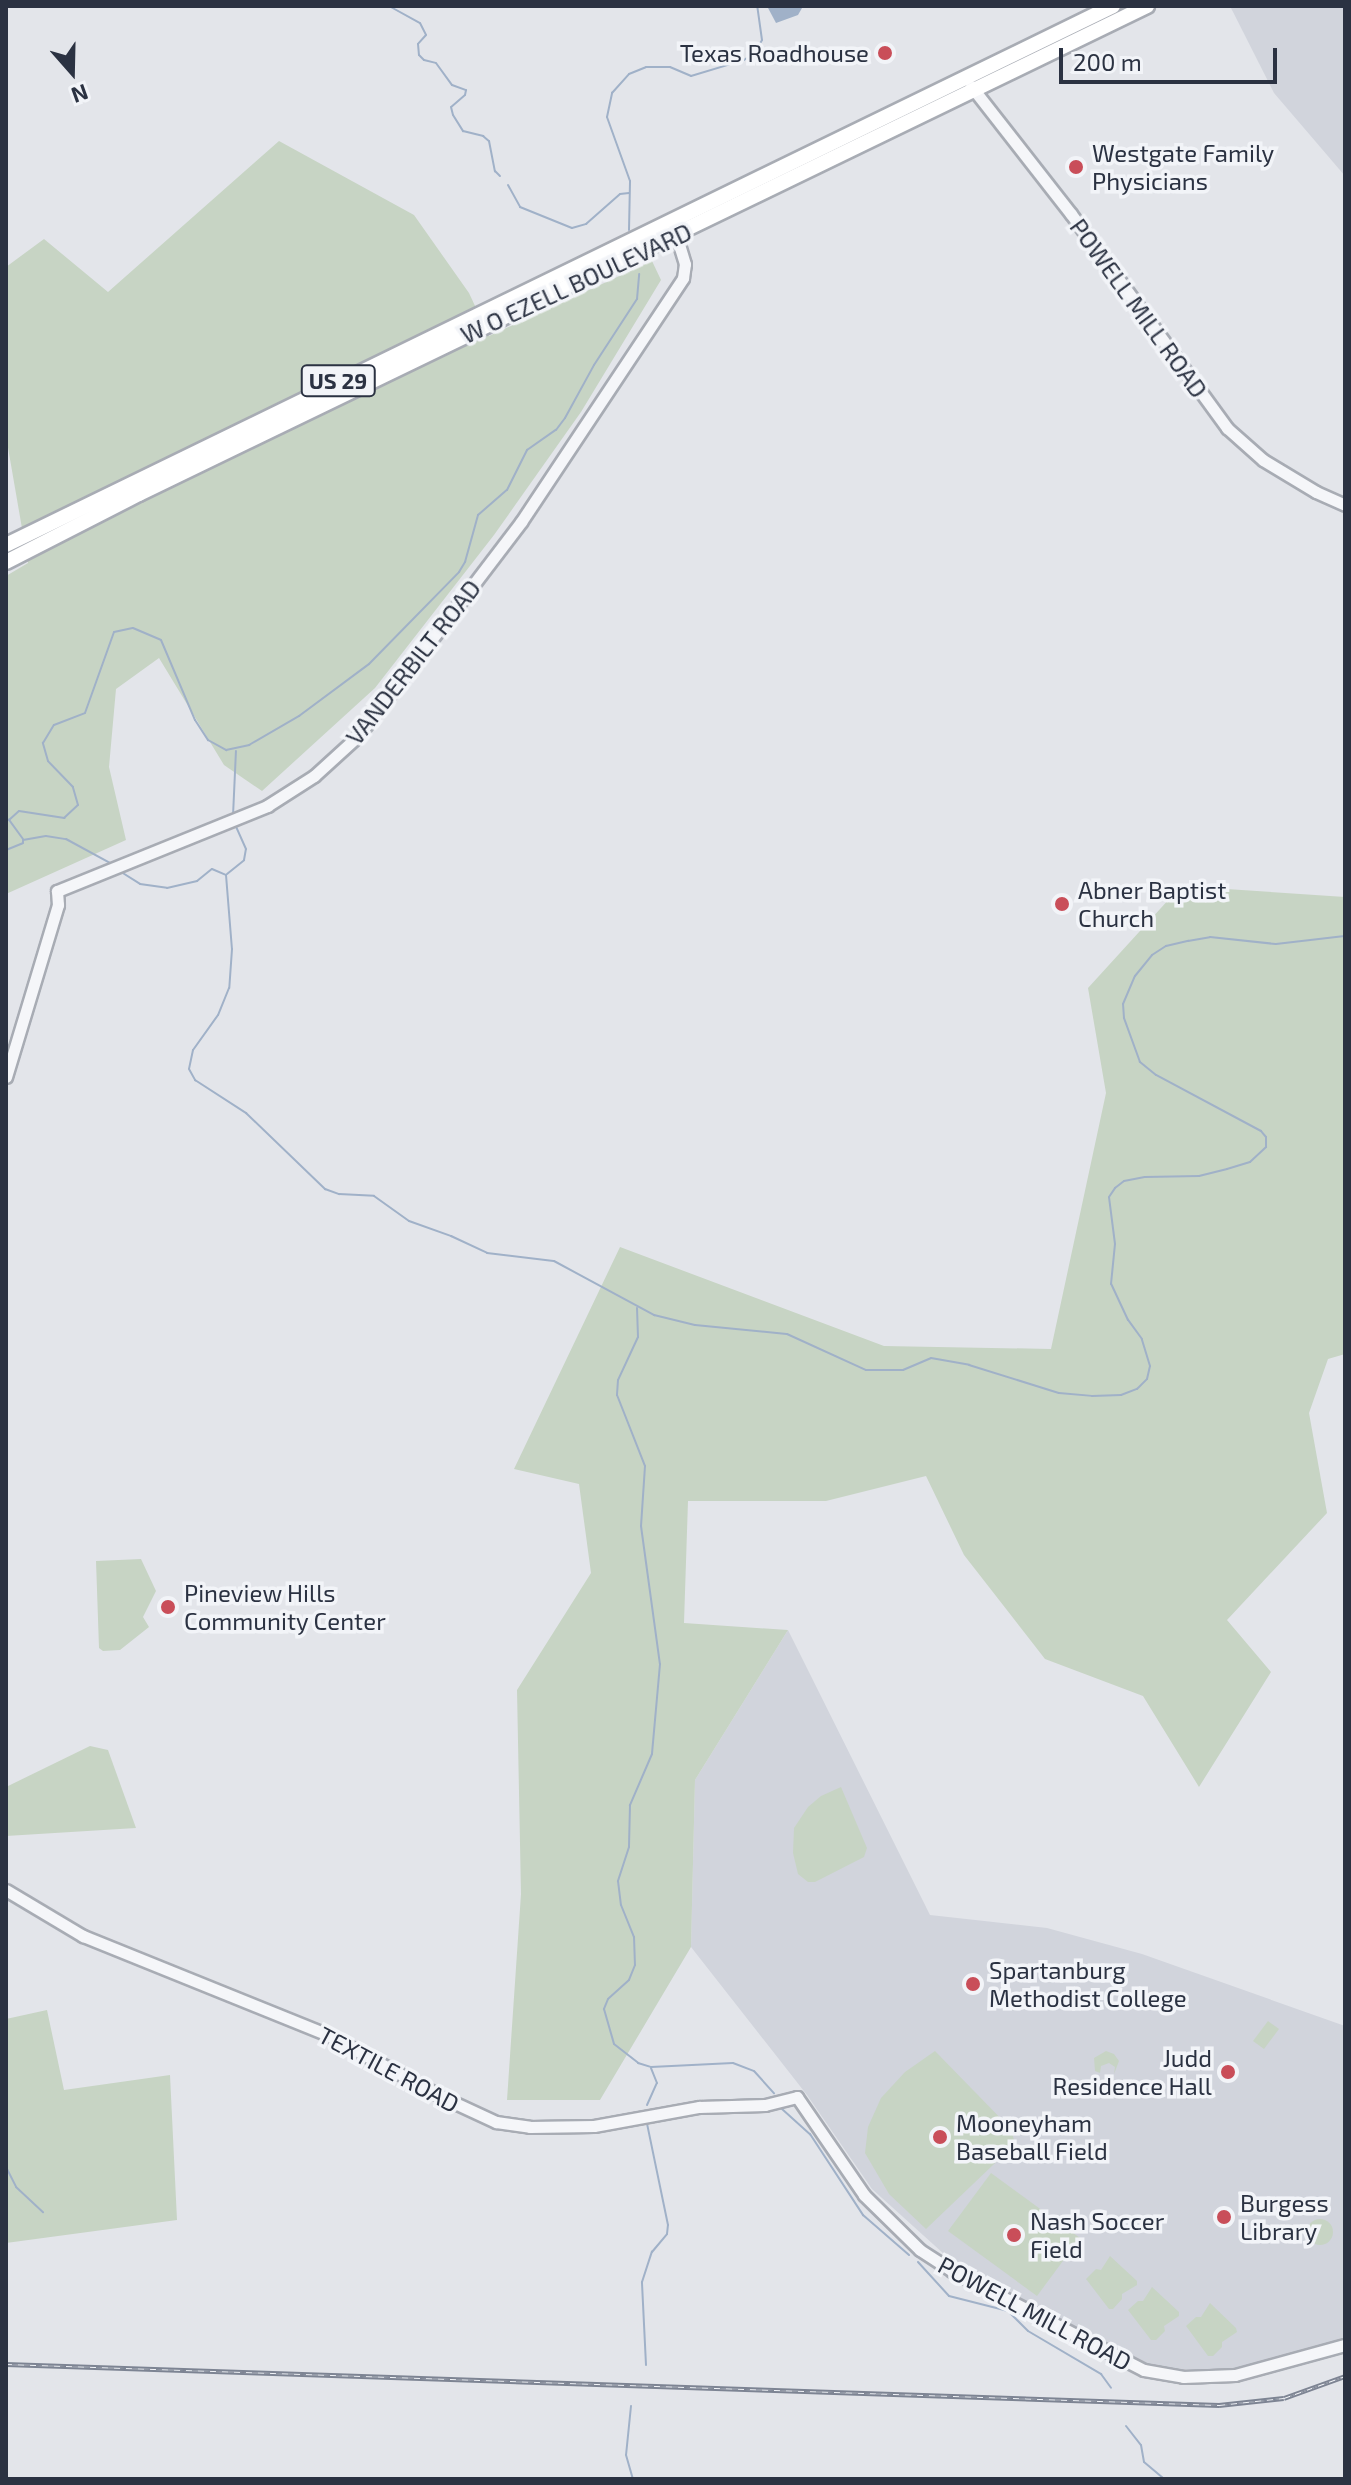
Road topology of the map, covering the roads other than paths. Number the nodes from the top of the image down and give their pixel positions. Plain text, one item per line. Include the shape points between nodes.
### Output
1 (1113, 6) edge
2 (1147, 6) edge
3 (968, 82) junction
4 (672, 220) junction
5 (677, 236) junction
6 (1345, 505) edge
7 (55, 528) junction
8 (6, 545) edge
9 (6, 562) edge
10 (6, 1077) edge
11 (6, 1890) edge
12 (797, 2097) joint
13 (1345, 2345) edge

1 - 3 main road, W O EZELL BOULEVARD / US 29
2 - 3 main road, W O EZELL BOULEVARD / US 29
3 - 4 main road, W O EZELL BOULEVARD / US 29
3 - 5 main road, W O EZELL BOULEVARD / US 29
3 - 6 street, POWELL MILL ROAD via 1227,428 1263,460
4 - 5 street, VANDERBILT ROAD
4 - 7 main road, W O EZELL BOULEVARD / US 29
5 - 7 main road, W O EZELL BOULEVARD / US 29
5 - 10 street, VANDERBILT ROAD via 683,278 562,465 372,721 286,796 57,891 55,916
7 - 8 main road, W O EZELL BOULEVARD / US 29
7 - 9 main road, W O EZELL BOULEVARD / US 29
11 - 12 street, TEXTILE ROAD via 83,1936 328,2035 496,2122 594,2126 691,2108 765,2105
12 - 13 street, POWELL MILL ROAD via 864,2195 908,2241 952,2271 1123,2362 1166,2376 1218,2377

